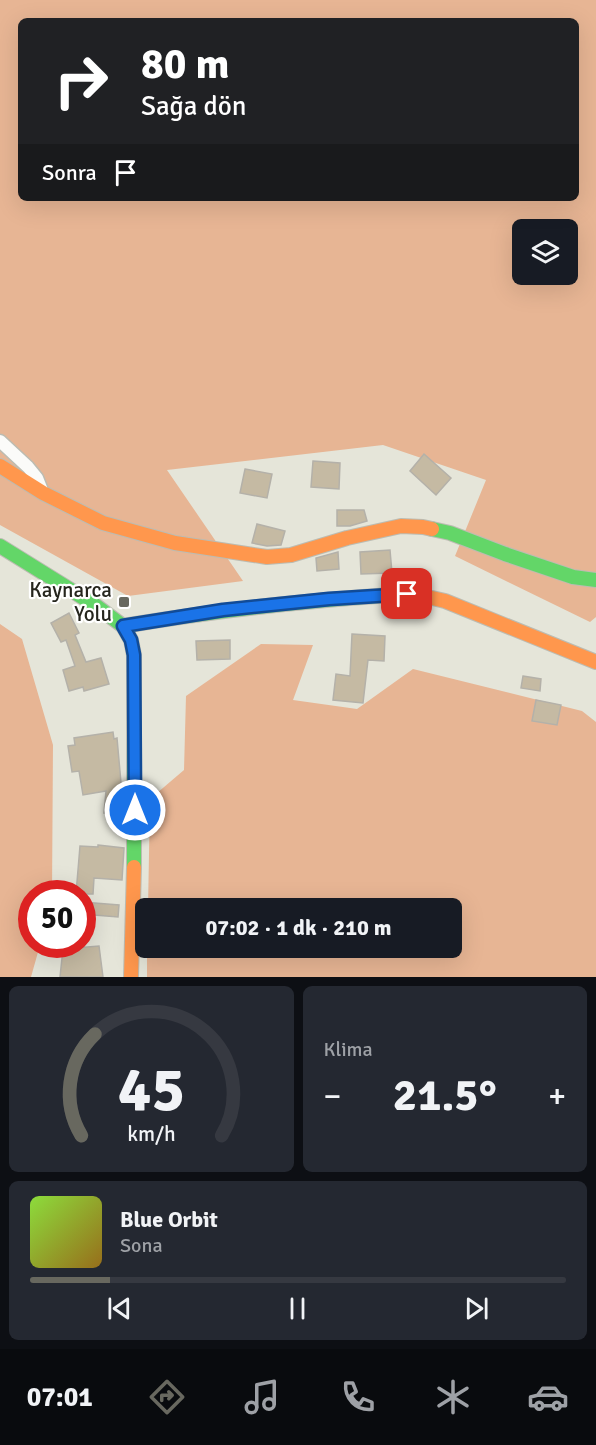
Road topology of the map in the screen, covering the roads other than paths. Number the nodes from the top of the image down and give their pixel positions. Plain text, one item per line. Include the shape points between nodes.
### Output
1 (0, 441) edge
2 (0, 466) edge
3 (43, 493) junction
4 (0, 546) edge
5 (596, 580) edge
6 (123, 626) junction
7 (596, 662) edge
8 (131, 977) edge

1 - 3 street via 28,466
2 - 3 street
3 - 5 street via 103,523 175,543 244,554 291,555 401,526 423,527 573,577
4 - 6 street
6 - 7 street via 213,611 407,594 445,601
6 - 8 street via 134,655

